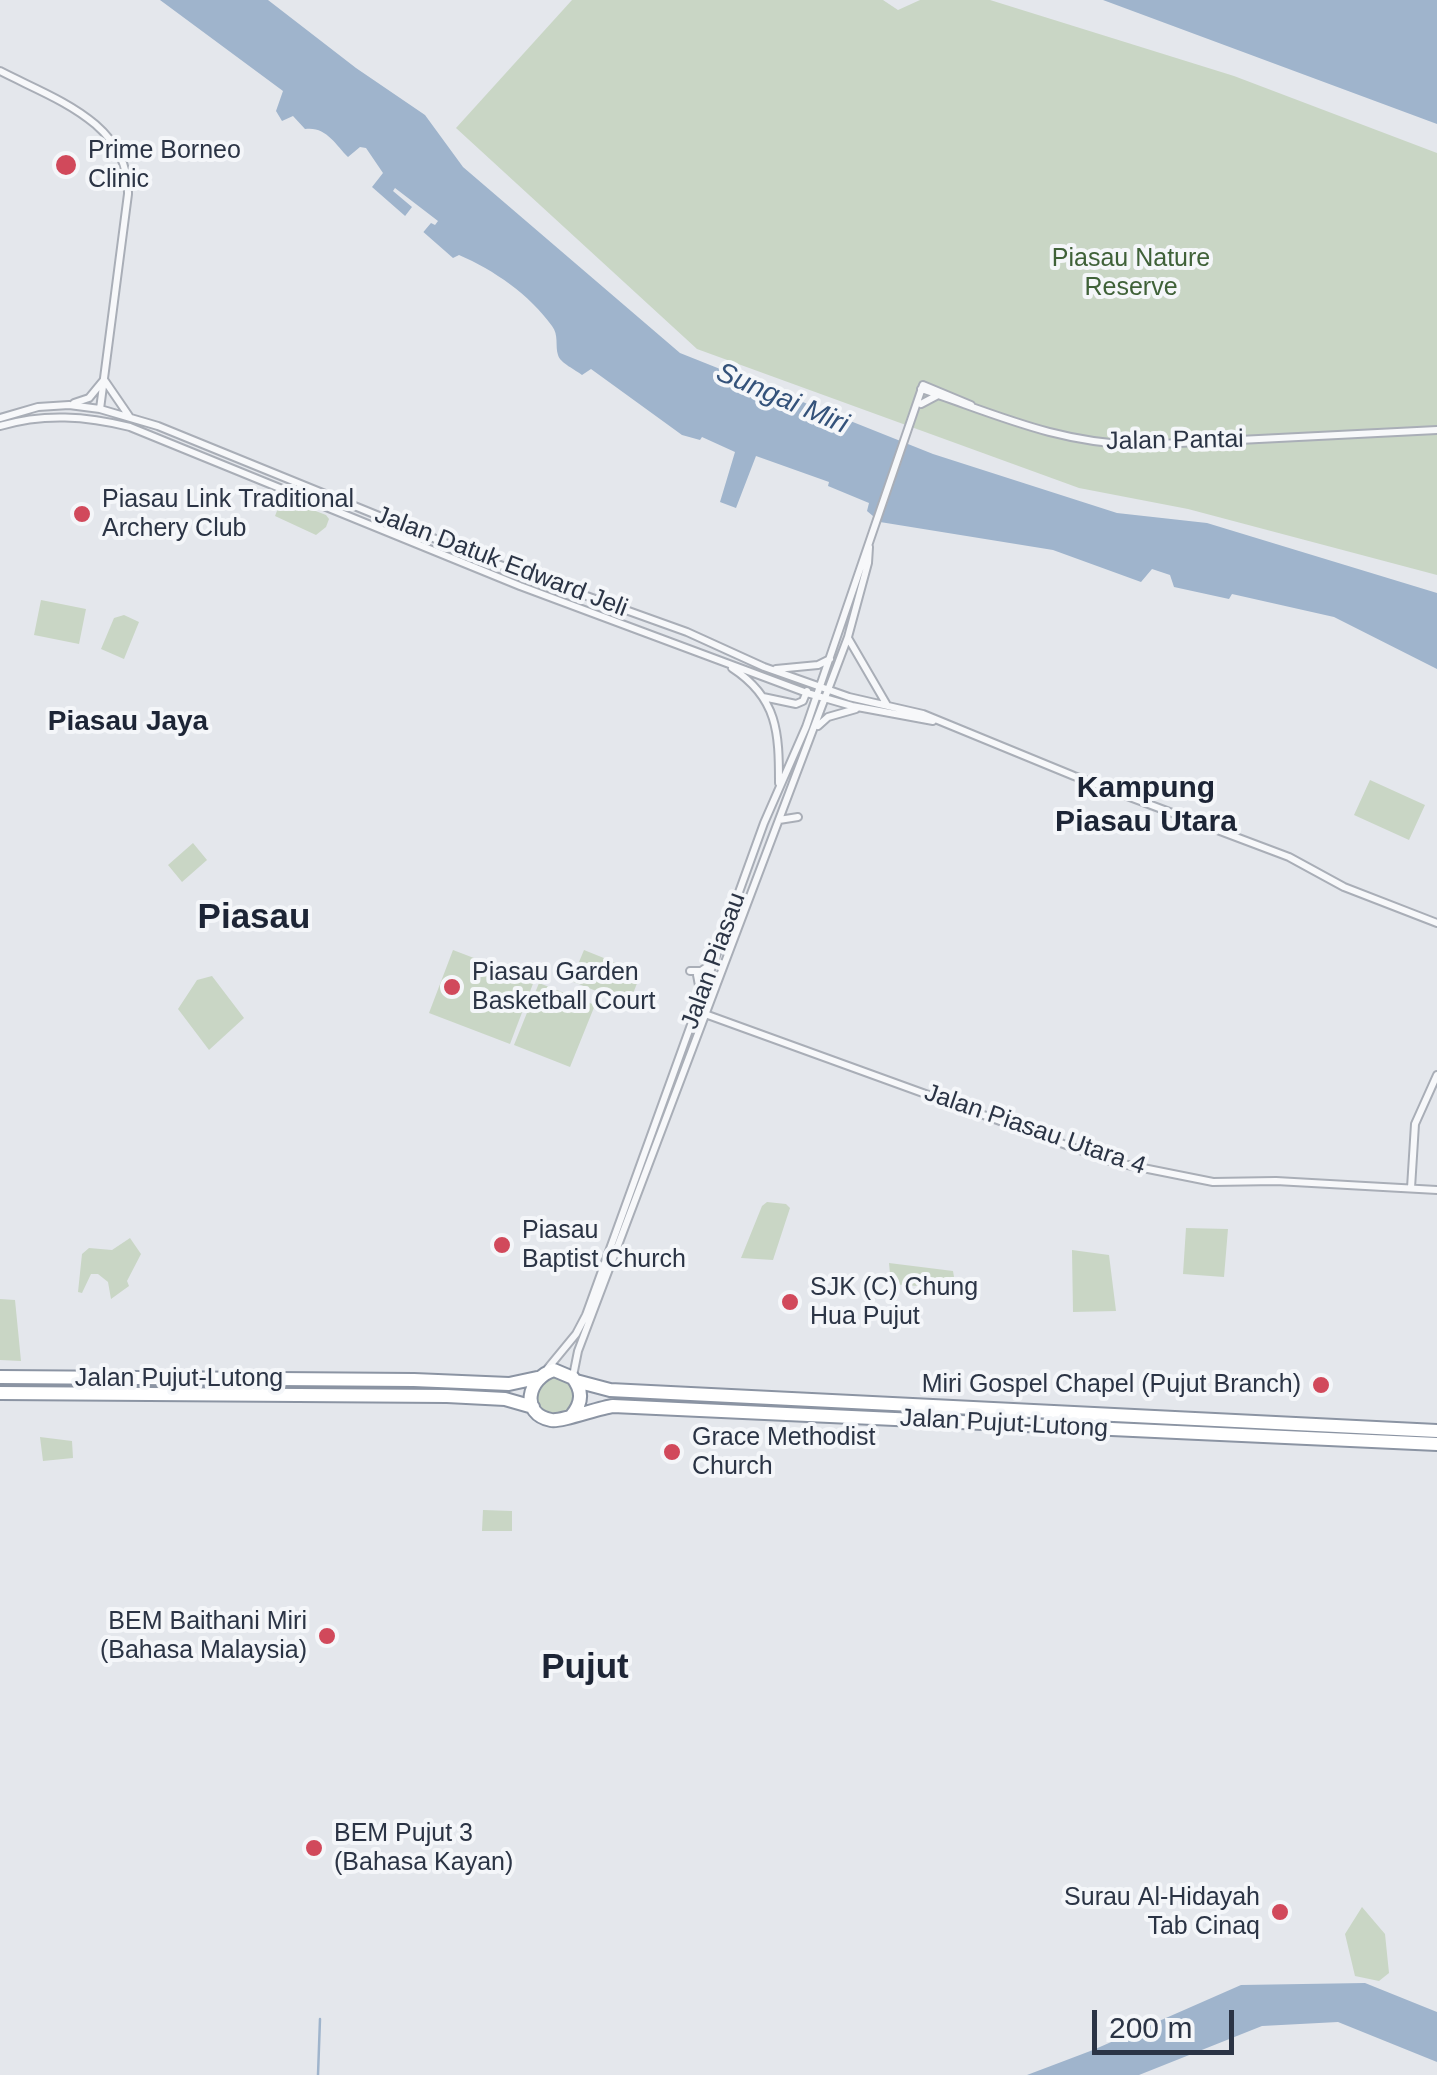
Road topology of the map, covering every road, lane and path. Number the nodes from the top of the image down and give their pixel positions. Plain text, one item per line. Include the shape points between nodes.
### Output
1 (0, 72) edge
2 (104, 379) junction
3 (922, 388) junction
4 (939, 395) junction
5 (919, 402) junction
6 (68, 405) junction
7 (971, 406) junction
8 (100, 410) junction
9 (130, 417) junction
10 (0, 418) edge
11 (88, 419) junction
12 (112, 423) junction
13 (0, 426) edge
14 (1437, 430) edge
15 (870, 537) junction
16 (624, 610) junction
17 (635, 627) junction
18 (848, 638) junction
19 (830, 659) junction
20 (721, 662) junction
21 (770, 669) junction
22 (810, 684) junction
23 (820, 687) junction
24 (829, 691) junction
25 (806, 693) junction
26 (762, 696) junction
27 (816, 697) junction
28 (826, 700) junction
29 (887, 705) junction
30 (862, 708) junction
31 (934, 721) junction
32 (814, 731) junction
33 (779, 789) junction
34 (789, 796) junction
35 (778, 821) junction
36 (764, 823) junction
37 (764, 859) junction
38 (1437, 924) edge
39 (714, 961) junction
40 (720, 975) junction
41 (708, 979) junction
42 (712, 996) junction
43 (702, 997) junction
44 (706, 1014) junction
45 (694, 1017) junction
46 (720, 1019) junction
47 (701, 1024) junction
48 (1437, 1076) edge
49 (651, 1146) junction
50 (1412, 1188) junction
51 (1437, 1190) edge
52 (541, 1376) junction
53 (0, 1378) edge
54 (575, 1380) junction
55 (0, 1393) edge
56 (533, 1408) junction
57 (572, 1415) junction
58 (1437, 1431) edge
59 (1437, 1444) edge

1 - 2 street via 89,118 120,155 128,194
2 - 6 street via 90,398
2 - 8 street
2 - 9 street
3 - 4 street, Jalan Pantai
3 - 5 street
3 - 7 street
4 - 5 street
4 - 7 street, Jalan Pantai
5 - 15 street
6 - 8 street, Jalan Datuk Edward Jeli
6 - 10 street, Jalan Datuk Edward Jeli
7 - 14 street, Jalan Pantai via 1100,444
8 - 9 street, Jalan Datuk Edward Jeli
8 - 11 street
8 - 12 street
9 - 16 street, Jalan Datuk Edward Jeli
11 - 12 street, Jalan Datuk Edward Jeli
11 - 13 street, Jalan Datuk Edward Jeli via 45,417
12 - 17 street, Jalan Datuk Edward Jeli
15 - 18 street
15 - 19 street, Jalan Piasau
16 - 17 street
16 - 21 street, Jalan Datuk Edward Jeli
17 - 20 street, Jalan Datuk Edward Jeli
18 - 24 street
18 - 29 street
19 - 21 street
19 - 23 street, Jalan Piasau
20 - 25 street, Jalan Datuk Edward Jeli
20 - 26 street
21 - 22 street, Jalan Datuk Edward Jeli
22 - 23 street, Jalan Datuk Edward Jeli
22 - 25 street
23 - 24 street, Jalan Datuk Edward Jeli
23 - 27 street, Jalan Piasau
24 - 28 street
24 - 29 street, Jalan Datuk Edward Jeli
25 - 26 street via 796,704
25 - 27 street, Jalan Datuk Edward Jeli
26 - 33 street via 777,728
27 - 28 street, Jalan Datuk Edward Jeli
27 - 33 street, Jalan Piasau
28 - 30 street, Jalan Datuk Edward Jeli
28 - 32 street
29 - 31 street, Jalan Datuk Edward Jeli
30 - 31 street, Jalan Datuk Edward Jeli
30 - 32 street via 828,717
31 - 38 street via 1277,852
32 - 34 street
33 - 36 street, Jalan Piasau
34 - 35 street, Jalan Piasau
34 - 35 street via 795,816
35 - 37 street, Jalan Piasau
36 - 37 street via 775,820
36 - 39 street, Jalan Piasau
37 - 40 street, Jalan Piasau
39 - 41 street, Jalan Piasau
39 - 43 street via 693,973
40 - 41 street
40 - 42 street, Jalan Piasau
41 - 43 street, Jalan Piasau
42 - 44 street, Jalan Piasau
42 - 46 street
43 - 45 street, Jalan Piasau
44 - 45 street
44 - 46 street, Jalan Piasau Utara 4
44 - 47 street, Jalan Piasau
45 - 49 street, Jalan Piasau
46 - 47 street
46 - 50 street, Jalan Piasau Utara 4 via 1126,1165 1213,1182
47 - 49 street, Jalan Piasau
48 - 50 street via 1415,1124
49 - 52 street, Jalan Piasau via 581,1326
49 - 54 street, Jalan Piasau via 578,1351
50 - 51 street, Jalan Piasau Utara 4
52 - 53 highway, Jalan Pujut-Lutong via 509,1384
52 - 54 highway via 564,1372
52 - 56 highway via 530,1392
54 - 57 highway via 580,1399
54 - 58 highway, Jalan Pujut-Lutong via 610,1390
55 - 56 highway, Jalan Pujut-Lutong via 447,1396 506,1399
56 - 57 highway via 550,1420
57 - 59 highway, Jalan Pujut-Lutong via 613,1406

